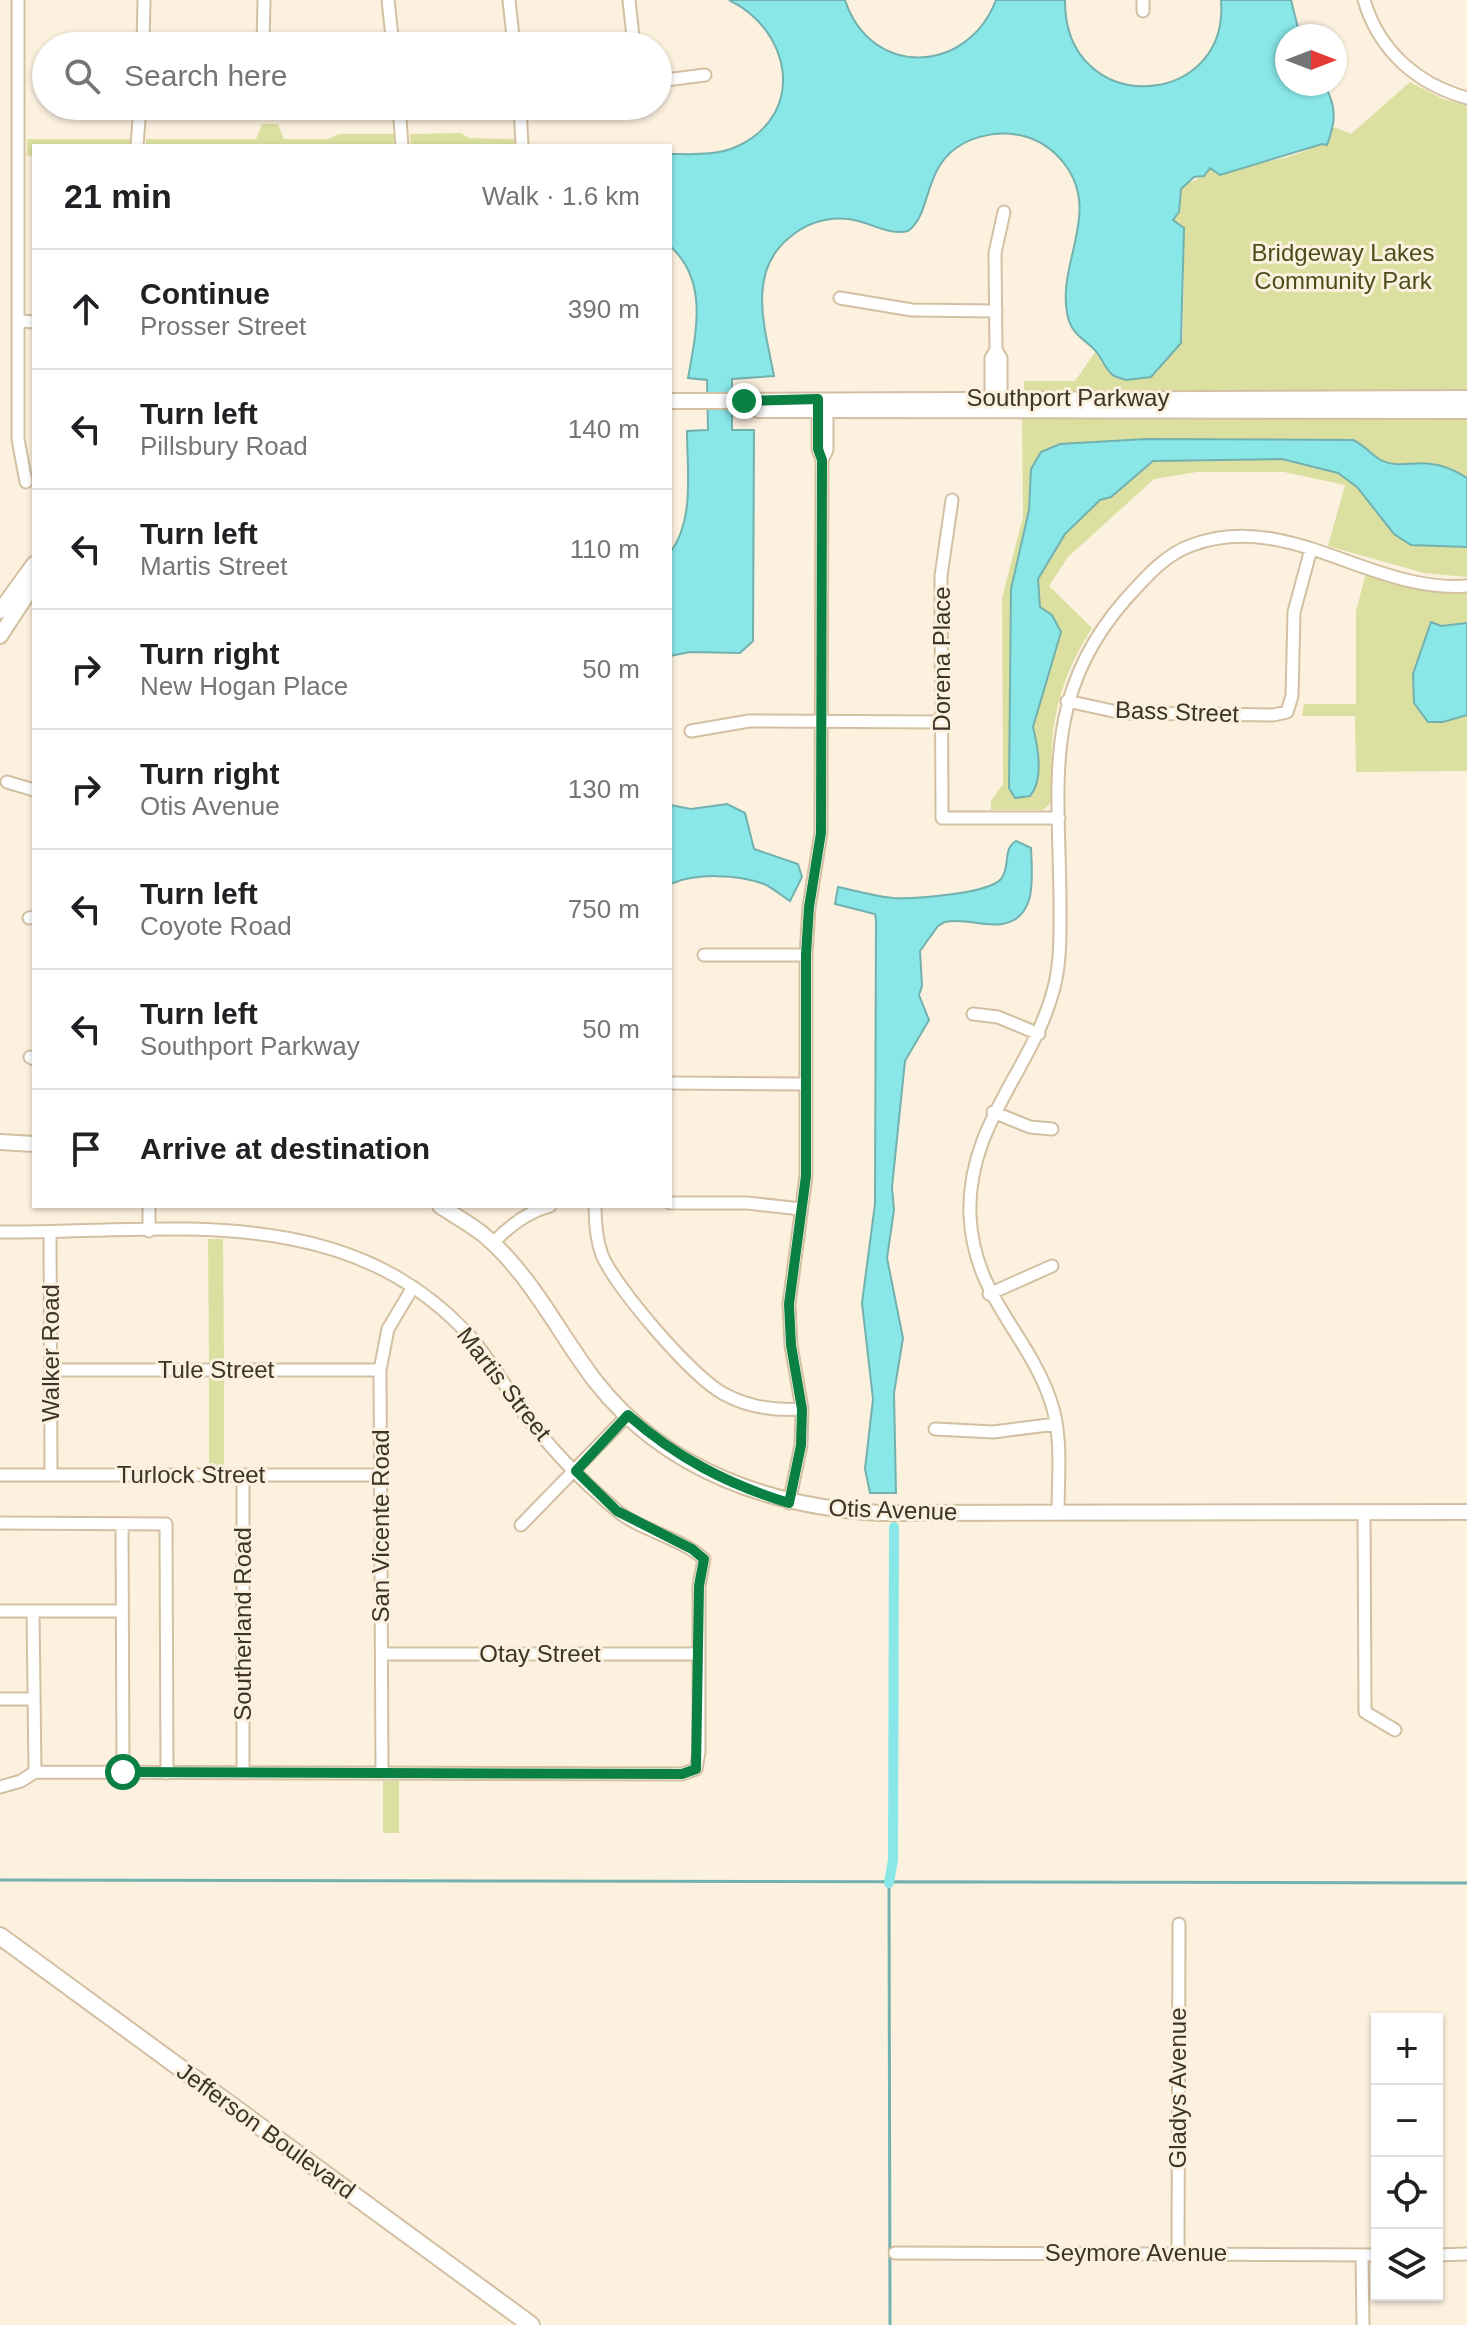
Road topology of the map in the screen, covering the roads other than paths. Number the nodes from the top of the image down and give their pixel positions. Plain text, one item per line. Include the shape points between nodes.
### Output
1 (18, 0) edge
2 (144, 0) edge
3 (264, 0) edge
4 (388, 0) edge
5 (509, 0) edge
6 (629, 0) edge
7 (1364, 0) edge
8 (143, 32) edge
9 (263, 32) edge
10 (391, 32) edge
11 (512, 32) edge
12 (632, 32) edge
13 (705, 75) dead end
14 (672, 79) edge
15 (1467, 98) edge
16 (139, 120) edge
17 (400, 120) edge
18 (521, 120) edge
19 (137, 144) edge
20 (402, 144) edge
21 (522, 144) edge
22 (1004, 212) dead end
23 (840, 298) dead end
24 (996, 311) junction
25 (20, 321) junction
26 (32, 322) edge
27 (1467, 398) edge
28 (672, 401) edge
29 (996, 404) junction
30 (696, 405) junction
31 (822, 405) junction
32 (672, 410) edge
33 (1467, 411) edge
34 (26, 482) dead end
35 (952, 500) dead end
36 (1311, 549) junction
37 (32, 567) edge
38 (1467, 586) edge
39 (32, 587) edge
40 (0, 611) edge
41 (0, 636) edge
42 (1067, 701) junction
43 (823, 722) junction
44 (942, 722) junction
45 (691, 731) dead end
46 (7, 782) dead end
47 (32, 789) edge
48 (1059, 818) junction
49 (704, 955) dead end
50 (806, 955) junction
51 (973, 1014) dead end
52 (1039, 1034) junction
53 (672, 1083) edge
54 (806, 1084) junction
55 (993, 1112) junction
56 (1052, 1129) dead end
57 (0, 1142) edge
58 (32, 1144) edge
59 (672, 1203) edge
60 (149, 1208) edge
61 (443, 1208) edge
62 (541, 1208) edge
63 (595, 1208) edge
64 (801, 1209) junction
65 (149, 1231) junction
66 (0, 1232) edge
67 (50, 1232) junction
68 (493, 1243) junction
69 (1052, 1266) dead end
70 (413, 1287) junction
71 (989, 1294) junction
72 (52, 1370) junction
73 (380, 1370) junction
74 (802, 1409) junction
75 (628, 1415) junction
76 (1056, 1424) junction
77 (935, 1429) dead end
78 (576, 1471) junction
79 (0, 1475) edge
80 (51, 1475) junction
81 (243, 1475) junction
82 (381, 1475) junction
83 (789, 1503) junction
84 (1364, 1512) junction
85 (1467, 1512) edge
86 (1058, 1513) junction
87 (0, 1523) edge
88 (122, 1524) junction
89 (521, 1525) dead end
90 (0, 1611) edge
91 (33, 1611) junction
92 (122, 1611) junction
93 (382, 1654) junction
94 (698, 1654) junction
95 (0, 1699) edge
96 (34, 1699) junction
97 (1395, 1730) dead end
98 (35, 1772) junction
99 (123, 1772) junction
100 (167, 1773) junction
101 (243, 1773) junction
102 (382, 1773) junction
103 (0, 1787) edge
104 (1179, 1924) dead end
105 (0, 1936) edge
106 (1178, 2252) junction
107 (895, 2253) dead end
108 (1467, 2254) edge
109 (1362, 2255) junction
110 (1371, 2255) edge
111 (1443, 2255) edge
112 (531, 2325) edge
113 (1363, 2325) edge

1 - 25 street
2 - 8 street
3 - 9 street
4 - 10 street
5 - 11 street
6 - 12 street
7 - 15 street via 1378,35 1398,61 1424,80
13 - 14 street
16 - 19 street
17 - 20 street
18 - 21 street
22 - 24 street via 995,253
23 - 24 street via 912,310
24 - 29 street via 996,350 1001,358
25 - 26 street
25 - 34 street via 18,439
27 - 29 street, Southport Parkway
28 - 30 street, Southport Parkway
29 - 31 street, Southport Parkway
29 - 33 street, Southport Parkway
30 - 31 street, Southport Parkway
30 - 32 street, Southport Parkway
31 - 43 street via 818,449
35 - 44 street, Dorena Place via 941,576
36 - 38 street via 1422,583
36 - 42 street via 1245,535 1210,539 1175,553 1155,567 1105,623 1081,663
36 - 42 street, Bass Street via 1294,612 1287,712 1122,713
37 - 40 street
39 - 41 street
42 - 48 street via 1060,734
43 - 44 street
43 - 45 street via 749,721
43 - 50 street via 821,833
44 - 48 street, Dorena Place via 942,818
46 - 47 street
48 - 52 street via 1057,977
49 - 50 street
50 - 54 street
51 - 52 street via 998,1017
52 - 55 street
53 - 54 street
54 - 64 street
55 - 56 street via 1030,1127
55 - 71 street via 974,1166 970,1213 972,1241
57 - 58 street
59 - 64 street
60 - 65 street
61 - 68 street, Otis Avenue
62 - 68 street
63 - 74 street via 598,1242 610,1270 698,1375 750,1405
64 - 74 street via 789,1304
65 - 67 street, Martis Street
65 - 70 street, Martis Street via 273,1233 310,1240 352,1254
66 - 67 street, Martis Street
67 - 72 street, Walker Road
68 - 75 street, Otis Avenue via 535,1291 598,1384
69 - 71 street
70 - 73 street, San Vicente Road via 388,1329
70 - 78 street, Martis Street via 468,1334 525,1414
71 - 76 street via 1044,1384
72 - 73 street, Tule Street
72 - 80 street, Walker Road
73 - 82 street, San Vicente Road
74 - 83 street
75 - 78 street
75 - 83 street, Otis Avenue via 697,1467
76 - 77 street via 993,1432
76 - 86 street
78 - 89 street
78 - 94 street, Martis Street via 617,1511 704,1559
79 - 80 street, Turlock Street
80 - 81 street, Turlock Street
81 - 82 street, Turlock Street
81 - 101 street, Southerland Road
82 - 93 street, San Vicente Road
83 - 86 street, Otis Avenue via 880,1513
84 - 85 street, Otis Avenue
84 - 86 street, Otis Avenue
84 - 97 street via 1365,1712
87 - 88 street
88 - 92 street
88 - 100 street via 166,1524
90 - 91 street
91 - 92 street
91 - 96 street
92 - 99 street
93 - 94 street, Otay Street
93 - 102 street, San Vicente Road
94 - 102 street via 696,1769 682,1774
95 - 96 street
96 - 98 street
98 - 99 street
98 - 103 street
99 - 100 street
100 - 101 street
101 - 102 street
104 - 106 street, Gladys Avenue
105 - 112 main road, Jefferson Boulevard
106 - 107 street, Seymore Avenue
106 - 109 street, Seymore Avenue
108 - 111 street
109 - 110 street, Seymore Avenue
109 - 113 street

